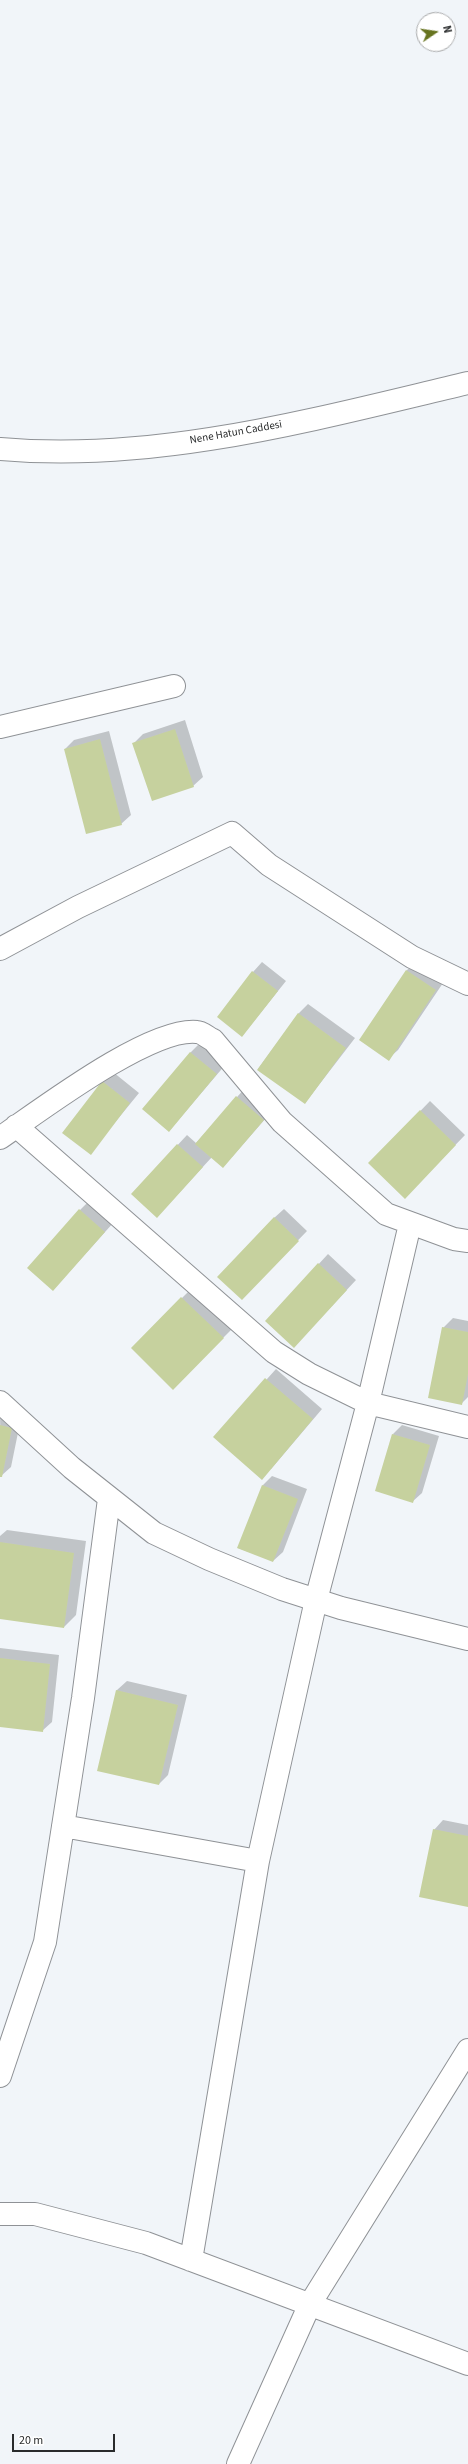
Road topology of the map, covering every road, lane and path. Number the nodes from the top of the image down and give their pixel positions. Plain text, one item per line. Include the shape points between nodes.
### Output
1 (468, 383) edge
2 (0, 449) edge
3 (174, 686) dead end
4 (0, 727) edge
5 (0, 949) edge
6 (468, 984) edge
7 (8, 1132) edge
8 (410, 1224) junction
9 (468, 1241) edge
10 (0, 1402) edge
11 (368, 1404) junction
12 (468, 1427) edge
13 (109, 1499) junction
14 (316, 1600) junction
15 (468, 1639) edge
16 (63, 1826) junction
17 (258, 1861) junction
18 (468, 2050) edge
19 (0, 2076) edge
20 (0, 2214) edge
21 (191, 2260) junction
22 (310, 2304) junction
23 (468, 2364) edge
24 (238, 2464) edge

1 - 2 street, Nene Hatun Caddesi via 372,406 156,448 44,453
3 - 4 street
5 - 6 street via 232,833 276,870 412,957
7 - 8 street via 89,1076 148,1045 178,1033 198,1031 213,1040 282,1122 386,1214
7 - 11 street via 274,1352 309,1374
8 - 9 street via 454,1239
8 - 11 street
10 - 13 street
11 - 12 street
11 - 14 street
13 - 14 street via 154,1533 209,1559
13 - 16 street
14 - 15 street
14 - 17 street
16 - 17 street
16 - 19 street via 45,1942
17 - 21 street
18 - 22 street
20 - 21 street via 35,2214 78,2224 146,2243
21 - 22 street
22 - 23 street
22 - 24 street

